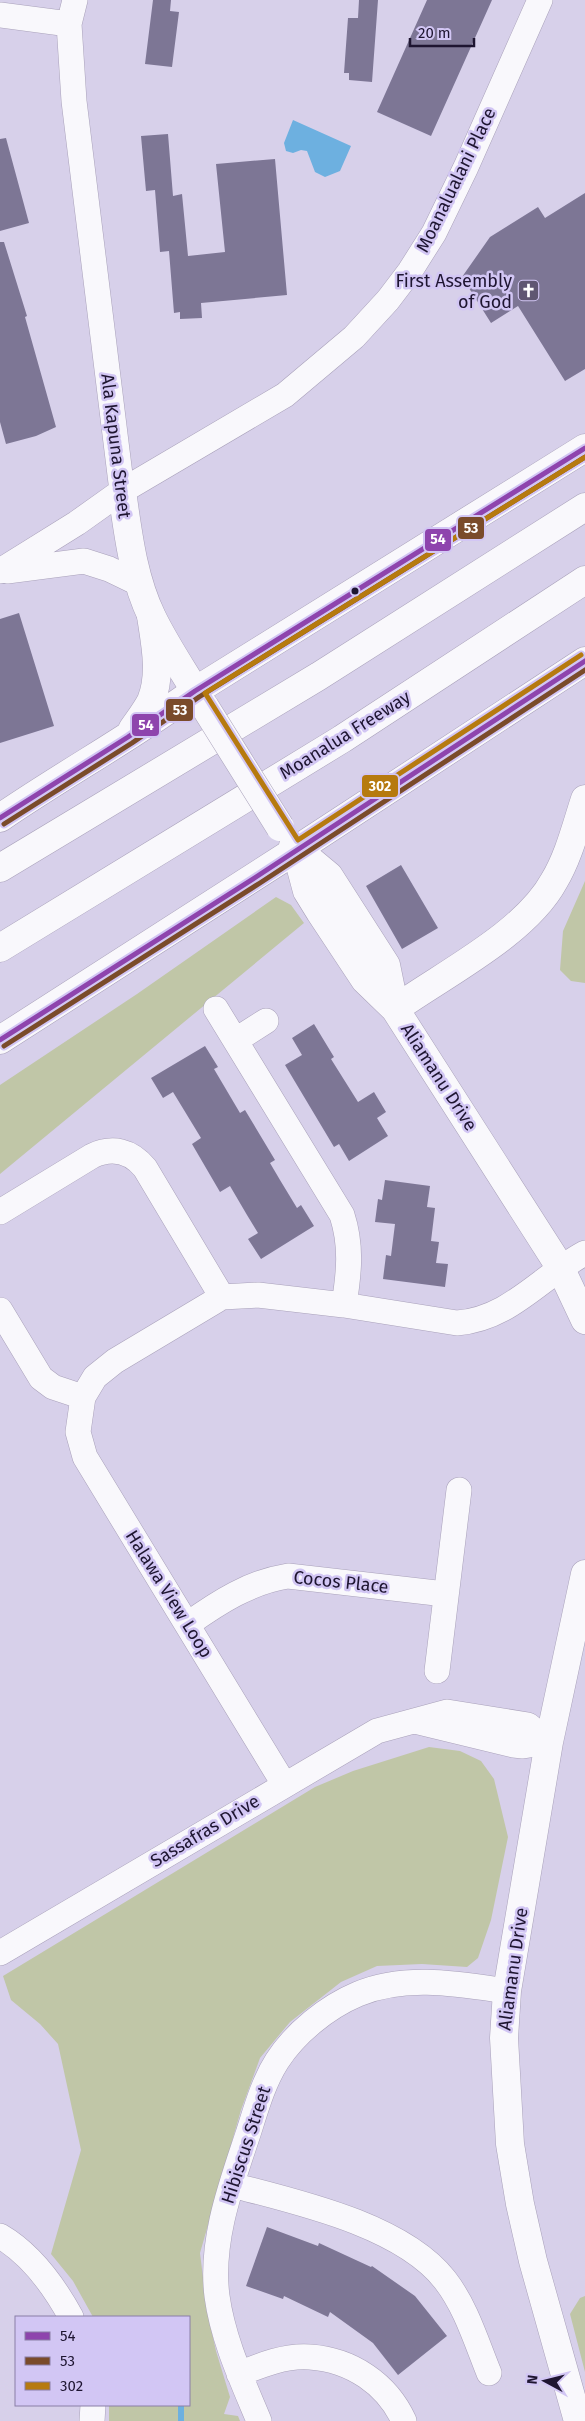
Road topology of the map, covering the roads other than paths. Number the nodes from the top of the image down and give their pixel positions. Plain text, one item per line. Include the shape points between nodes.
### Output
1 (76, 0) edge
2 (540, 0) edge
3 (0, 15) edge
4 (69, 24) junction
5 (585, 448) edge
6 (122, 491) junction
7 (585, 508) edge
8 (0, 571) edge
9 (585, 580) edge
10 (138, 583) junction
11 (151, 616) junction
12 (585, 661) edge
13 (200, 699) junction
14 (128, 737) junction
15 (585, 799) edge
16 (0, 818) edge
17 (296, 850) junction
18 (0, 868) edge
19 (0, 948) edge
20 (216, 1009) dead end
21 (396, 1009) junction
22 (266, 1021) dead end
23 (0, 1040) edge
24 (236, 1040) junction
25 (0, 1212) edge
26 (585, 1253) edge
27 (560, 1267) junction
28 (222, 1296) junction
29 (344, 1305) junction
30 (0, 1310) edge
31 (585, 1320) edge
32 (83, 1397) junction
33 (459, 1490) dead end
34 (585, 1579) edge
35 (445, 1594) junction
36 (188, 1624) junction
37 (436, 1671) dead end
38 (549, 1742) junction
39 (284, 1784) junction
40 (0, 1953) edge
41 (507, 1991) junction
42 (232, 2185) junction
43 (0, 2236) edge
44 (70, 2316) edge
45 (489, 2373) dead end
46 (239, 2374) junction
47 (93, 2406) edge
48 (92, 2421) edge
49 (259, 2421) edge
50 (404, 2421) edge
51 (578, 2421) edge

1 - 4 street, Ala Kapuna Street
2 - 6 street, Moanalualani Place via 438,225 388,300 354,337 284,395
3 - 4 street
4 - 6 street, Ala Kapuna Street via 74,101
5 - 13 main road
6 - 8 street, Moanalualani Place
6 - 10 main road, Ala Kapuna Street
7 - 18 main road via 319,676
8 - 10 street via 84,561
9 - 19 main road, Moanalua Freeway via 342,739
10 - 11 main road, Ala Kapuna Street
11 - 13 main road, Ala Kapuna Street
11 - 14 main road via 157,655 151,700
12 - 17 main road
13 - 14 main road
13 - 17 main road, Ala Kapuna Street, bridge
14 - 16 main road
15 - 21 main road, Aliamanu Drive via 554,882 530,911 466,962
17 - 21 main road, Ala Kapuna Street via 329,876 386,965
17 - 23 main road
20 - 24 street
21 - 27 main road, Aliamanu Drive
22 - 24 street
24 - 29 street via 342,1215 350,1254
25 - 28 street via 92,1156 108,1151 124,1152 145,1168
26 - 27 street, Halawa View Loop
27 - 29 street, Halawa View Loop via 502,1311 473,1322 457,1323
27 - 31 main road, Aliamanu Drive
28 - 29 street, Halawa View Loop via 258,1295
28 - 32 street, Halawa View Loop via 115,1361 95,1377
30 - 32 street via 42,1378 54,1387
32 - 36 street, Halawa View Loop via 78,1432 85,1458
33 - 35 street
34 - 38 main road, Aliamanu Drive
35 - 36 street, Cocos Place via 288,1576 272,1578 243,1589
35 - 37 street
36 - 39 street, Halawa View Loop
38 - 39 street, Sassafras Drive via 514,1745 415,1721 377,1732
38 - 41 main road, Aliamanu Drive
39 - 40 street, Sassafras Drive
41 - 42 street, Hibiscus Street via 443,1983 388,1985 358,1994 329,2011 298,2034 277,2061 261,2093
41 - 51 main road, Aliamanu Drive via 504,2068 513,2161 533,2261
42 - 45 street via 346,2217 420,2255 446,2281 462,2306
42 - 46 street, Hibiscus Street via 220,2225 217,2294 224,2332
43 - 44 street via 13,2243 40,2270
46 - 49 street, Hibiscus Street
46 - 50 street via 285,2359 309,2356 331,2360 373,2380 389,2395
47 - 48 street

